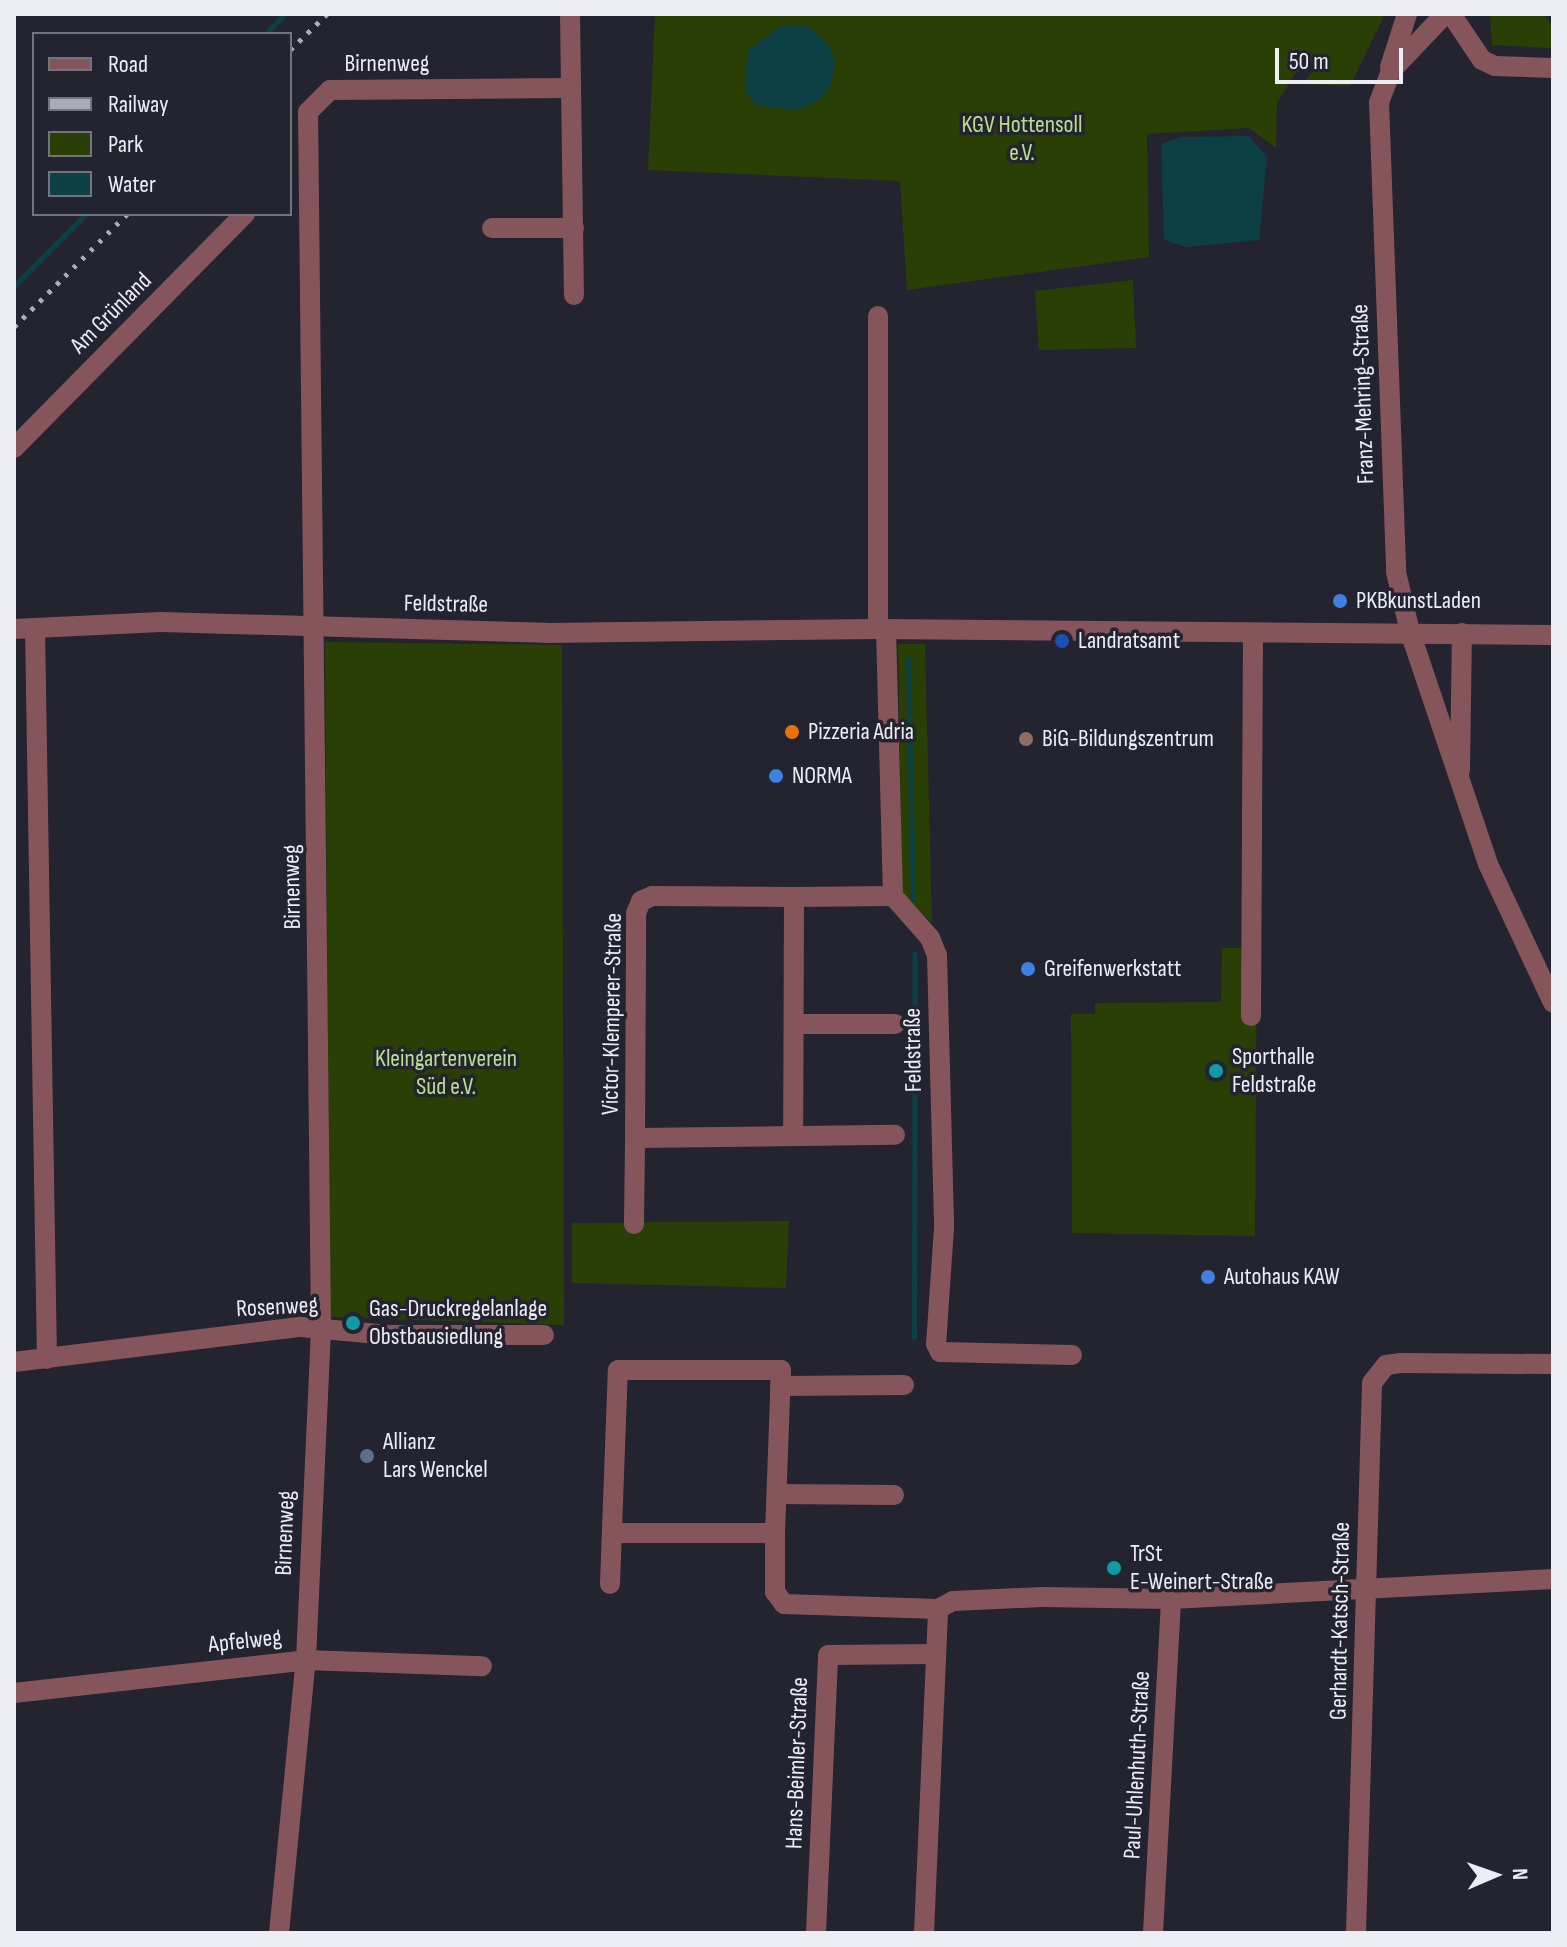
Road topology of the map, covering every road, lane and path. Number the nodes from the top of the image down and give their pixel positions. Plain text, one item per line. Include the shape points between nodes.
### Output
1 (570, 14) edge
2 (1407, 14) edge
3 (1445, 14) edge
4 (1451, 14) edge
5 (1553, 68) edge
6 (1385, 81) junction
7 (571, 88) junction
8 (299, 196) edge
9 (243, 216) edge
10 (492, 228) dead end
11 (574, 228) junction
12 (574, 295) dead end
13 (878, 316) dead end
14 (14, 448) edge
15 (35, 628) junction
16 (14, 629) edge
17 (316, 629) junction
18 (882, 629) junction
19 (1410, 632) junction
20 (1462, 633) junction
21 (1253, 634) junction
22 (1553, 635) edge
23 (1460, 786) junction
24 (893, 896) junction
25 (794, 897) junction
26 (1553, 1003) edge
27 (1251, 1016) dead end
28 (795, 1024) junction
29 (895, 1024) dead end
30 (793, 1135) junction
31 (895, 1135) dead end
32 (635, 1138) junction
33 (634, 1224) dead end
34 (321, 1329) junction
35 (544, 1335) dead end
36 (1072, 1355) dead end
37 (47, 1359) junction
38 (14, 1362) edge
39 (1553, 1364) edge
40 (904, 1385) dead end
41 (780, 1386) junction
42 (777, 1494) junction
43 (894, 1495) dead end
44 (616, 1533) junction
45 (775, 1533) junction
46 (1553, 1579) edge
47 (610, 1584) dead end
48 (1367, 1588) junction
49 (1171, 1599) junction
50 (938, 1609) junction
51 (936, 1654) junction
52 (306, 1660) junction
53 (482, 1666) dead end
54 (14, 1693) edge
55 (279, 1933) edge
56 (816, 1933) edge
57 (924, 1933) edge
58 (1153, 1933) edge
59 (1356, 1933) edge

1 - 7 street
2 - 6 street, Franz-Mehring-Straße
3 - 6 street
4 - 5 street via 1482,60 1495,66
6 - 19 street, Franz-Mehring-Straße via 1378,120 1396,572
7 - 8 street, Birnenweg via 330,90 308,112
7 - 11 street
8 - 17 street, Birnenweg
9 - 14 street, Am Grünland
10 - 11 street
11 - 12 street
13 - 18 street
15 - 16 street, Feldstraße
15 - 17 street, Feldstraße via 161,622
15 - 37 street
17 - 18 street, Feldstraße
17 - 34 street, Birnenweg
18 - 21 street, Feldstraße
18 - 24 street
19 - 20 street, Feldstraße
19 - 21 street, Feldstraße via 1374,637
19 - 23 street, Franz-Mehring-Straße
20 - 22 street, Feldstraße
20 - 23 street, Franz-Mehring-Straße
21 - 27 street
23 - 26 street, Franz-Mehring-Straße via 1488,864
24 - 25 street, Victor-Klemperer-Straße
24 - 36 street, Feldstraße via 930,938 937,955 944,1228 936,1344 940,1352
25 - 28 street
25 - 32 street, Victor-Klemperer-Straße via 652,896 641,901 636,913
28 - 29 street
28 - 30 street
30 - 31 street, Victor-Klemperer-Straße
30 - 32 street, Victor-Klemperer-Straße
32 - 33 street, Victor-Klemperer-Straße
34 - 35 street, Rosenweg via 504,1338
34 - 37 street, Rosenweg via 301,1327
34 - 52 street, Birnenweg
37 - 38 street, Rosenweg
39 - 48 street, Gerhardt-Katsch-Straße via 1386,1365 1368,1395
40 - 41 street
41 - 42 street
41 - 44 street via 781,1370 618,1370
42 - 43 street
42 - 45 street
44 - 45 street
44 - 47 street via 610,1542
45 - 50 street via 775,1592 784,1604
46 - 48 street
48 - 49 street
48 - 59 street, Gerhardt-Katsch-Straße
49 - 50 street via 1069,1596 953,1601
49 - 58 street, Paul-Uhlenhuth-Straße
50 - 51 street
51 - 56 street, Hans-Beimler-Straße via 828,1655
51 - 57 street
52 - 53 street, Apfelweg
52 - 54 street, Apfelweg
52 - 55 street, Birnenweg

